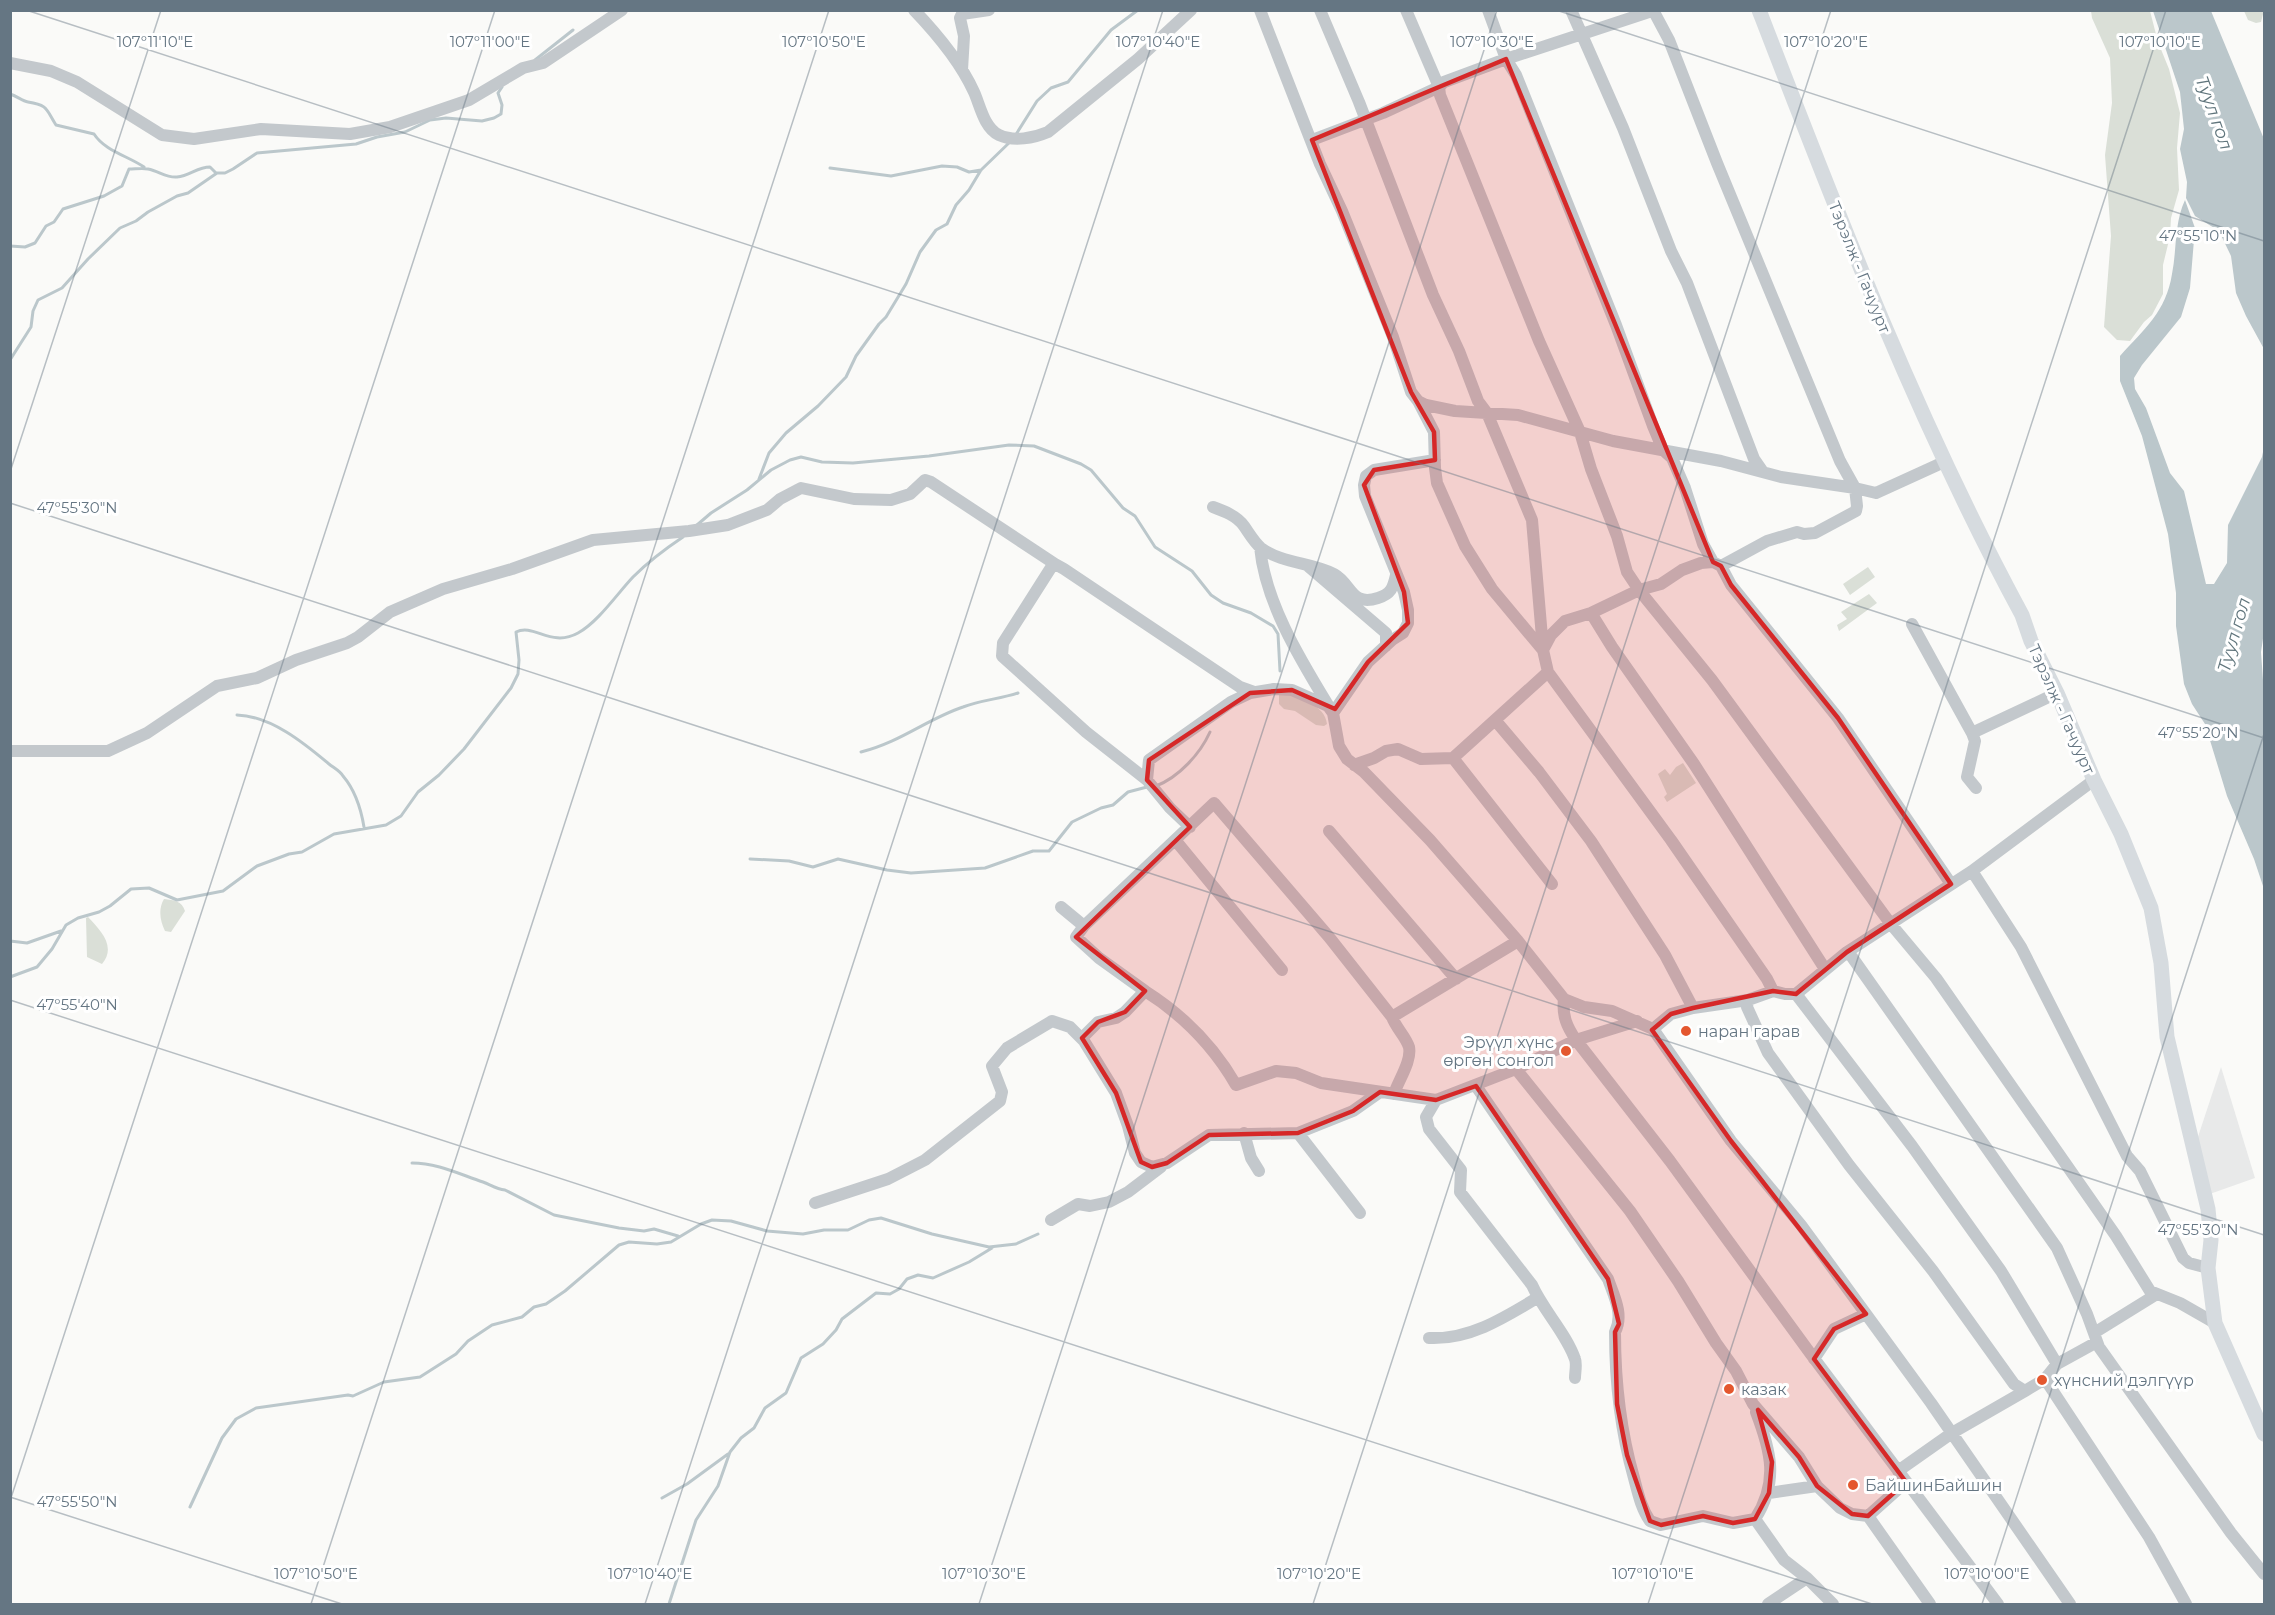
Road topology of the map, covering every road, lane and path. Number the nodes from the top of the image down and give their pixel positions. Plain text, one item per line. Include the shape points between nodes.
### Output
1 (622, 10) edge
2 (914, 10) edge
3 (989, 10) edge
4 (1191, 10) edge
5 (1260, 10) edge
6 (1320, 10) edge
7 (1406, 10) edge
8 (1488, 10) edge
9 (1571, 10) edge
10 (1759, 10) edge
11 (1654, 11) edge
12 (958, 14) edge
13 (1581, 34) junction
14 (1506, 59) junction
15 (10, 63) edge
16 (962, 69) junction
17 (1439, 87) junction
18 (1365, 119) junction
19 (1312, 140) junction
20 (1418, 401) junction
21 (1487, 413) junction
22 (1580, 432) junction
23 (1664, 450) junction
24 (1435, 460) junction
25 (1944, 462) junction
26 (1763, 472) junction
27 (1855, 488) junction
28 (1213, 507) dead end
29 (1260, 547) junction
30 (1055, 564) junction
31 (1717, 564) junction
32 (1308, 566) junction
33 (1396, 575) junction
34 (1639, 590) junction
35 (1591, 612) junction
36 (1912, 624) dead end
37 (1386, 646) junction
38 (1543, 650) junction
39 (1548, 672) junction
40 (1254, 692) junction
41 (2057, 693) junction
42 (1330, 709) junction
43 (1495, 720) junction
44 (1972, 734) junction
45 (10, 751) edge
46 (1453, 758) junction
47 (1354, 765) junction
48 (1147, 780) junction
49 (2094, 780) junction
50 (1976, 788) dead end
51 (1190, 827) junction
52 (1329, 831) dead end
53 (1176, 841) junction
54 (1972, 871) junction
55 (1552, 884) dead end
56 (1951, 884) junction
57 (1060, 907) dead end
58 (1890, 922) junction
59 (1084, 926) junction
60 (1518, 941) junction
61 (1847, 952) junction
62 (1825, 969) junction
63 (1282, 970) dead end
64 (1456, 979) junction
65 (1145, 991) junction
66 (1773, 991) junction
67 (1796, 994) junction
68 (1564, 999) junction
69 (1748, 1000) junction
70 (1693, 1008) junction
71 (1392, 1017) junction
72 (1637, 1021) junction
73 (1653, 1029) junction
74 (1082, 1038) junction
75 (1576, 1040) junction
76 (1516, 1069) junction
77 (1476, 1086) junction
78 (1380, 1092) junction
79 (1394, 1094) junction
80 (1436, 1100) junction
81 (1244, 1133) junction
82 (1298, 1133) junction
83 (1167, 1163) junction
84 (1259, 1171) dead end
85 (816, 1203) dead end
86 (1360, 1213) dead end
87 (1051, 1220) dead end
88 (2208, 1268) junction
89 (2157, 1294) junction
90 (1537, 1298) junction
91 (1866, 1314) junction
92 (2215, 1323) junction
93 (2095, 1337) junction
94 (1429, 1338) dead end
95 (1814, 1359) junction
96 (2057, 1364) junction
97 (1575, 1378) dead end
98 (2045, 1379) junction
99 (2025, 1391) junction
100 (1753, 1404) junction
101 (1952, 1433) junction
102 (2265, 1434) edge
103 (1898, 1471) junction
104 (1906, 1482) junction
105 (1817, 1486) junction
106 (1769, 1493) junction
107 (1868, 1516) junction
108 (1755, 1519) junction
109 (2265, 1574) edge
110 (1808, 1578) junction
111 (1768, 1605) edge
112 (1833, 1605) edge
113 (1930, 1605) edge
114 (1998, 1605) edge
115 (2070, 1605) edge
116 (2186, 1605) edge

1 - 15 street via 543,63 523,68 469,100 390,127 350,134 261,129 194,139 162,135 77,82 51,71
2 - 16 street
3 - 12 street
4 - 16 street via 1138,59 1048,132 1032,139 999,135 990,128
5 - 19 street
6 - 18 street
7 - 17 street
8 - 14 street
9 - 13 street
10 - 25 main road, Тэрэлж - Гачуурт via 1846,234
11 - 13 street
11 - 27 street via 1840,461
12 - 16 street via 964,36
13 - 14 street
13 - 26 street via 1687,283 1754,459
14 - 17 street
14 - 23 street via 1516,75
17 - 18 street
17 - 22 street via 1500,248
18 - 19 street
18 - 21 street via 1433,295 1478,401
19 - 20 street via 1411,392
20 - 21 street via 1455,411
20 - 24 street via 1434,432
21 - 22 street via 1518,415
21 - 38 street via 1532,520
22 - 23 street
22 - 34 street via 1627,572
23 - 26 street
23 - 31 street via 1672,458 1685,488 1703,544
24 - 33 street via 1374,470 1366,476 1365,496
24 - 38 street via 1437,483 1465,546 1492,589
25 - 27 street via 1876,493
25 - 41 main road, Тэрэлж - Гачуурт
26 - 27 street
27 - 31 street via 1856,510 1841,519 1815,532 1797,532 1767,541
28 - 29 street via 1242,523
29 - 32 street via 1277,557
29 - 42 street via 1264,572 1293,648
30 - 40 street via 1240,687
30 - 45 street via 925,480 910,494 891,500 854,499 801,488 767,510 728,525 593,540 443,589 390,612 346,643 257,678 217,686 147,733 108,751
30 - 48 street via 1003,643 1002,656 1086,732
31 - 34 street via 1701,563 1661,584
31 - 56 street via 1838,718
32 - 33 street via 1338,576 1360,600 1386,596
32 - 37 street via 1386,633
33 - 37 street via 1404,592 1408,623 1403,633
34 - 35 street
34 - 58 street via 1712,680
35 - 38 street via 1565,621
35 - 62 street via 1695,764
36 - 44 street
37 - 42 street
38 - 39 street
39 - 43 street
39 - 66 street via 1671,840
40 - 42 street via 1292,690
40 - 48 street via 1231,702 1149,760
41 - 44 street
41 - 49 main road, Тэрэлж - Гачуурт
42 - 47 street via 1339,746
43 - 46 street
43 - 70 street via 1591,841 1665,955
44 - 50 street via 1975,741 1967,777
46 - 47 street via 1421,759 1398,749
46 - 55 street
47 - 60 street via 1430,840
48 - 51 street
49 - 54 street
49 - 88 main road, Тэрэлж - Гачуурт via 2121,834 2156,927 2167,1037 2208,1209
51 - 53 street
51 - 71 street via 1214,803 1337,946
52 - 64 street
53 - 59 street
53 - 63 street
54 - 56 street
54 - 88 street via 2021,947 2182,1258
56 - 58 street
57 - 59 street
58 - 61 street
58 - 89 street via 1935,978 2116,1236 2150,1292
59 - 65 street via 1076,937
60 - 64 street
60 - 68 street
61 - 62 street
61 - 93 street via 2056,1248
62 - 67 street
64 - 71 street
65 - 74 street via 1125,1012 1098,1022
65 - 78 street via 1205,1039 1236,1084 1276,1071
66 - 67 street
66 - 69 street
67 - 96 street via 1987,1252
68 - 72 street
68 - 75 street via 1567,1026
69 - 70 street
69 - 99 street via 1747,1008 1768,1053 2014,1384
70 - 73 street via 1671,1014
71 - 79 street via 1409,1053
72 - 73 street
72 - 75 street
73 - 91 street via 1731,1141 1801,1225
74 - 83 street via 1116,1093 1134,1153 1152,1167
74 - 85 street via 1070,1027 1052,1021 1030,1033 1007,1048 992,1066 1002,1092 1000,1101 925,1160 888,1179
75 - 76 street
75 - 95 street
76 - 77 street
76 - 100 street via 1630,1211 1736,1371
77 - 80 street
77 - 108 street via 1608,1279 1618,1309 1617,1404 1627,1455 1650,1521 1661,1525 1703,1516 1733,1523
78 - 79 street
78 - 82 street via 1353,1111
79 - 80 street
80 - 90 street via 1425,1117 1429,1129 1461,1170 1460,1192 1532,1285
81 - 82 street
81 - 83 street via 1209,1135
81 - 84 street
82 - 86 street
83 - 87 street via 1109,1202 1078,1204
88 - 92 main road, Тэрэлж - Гачуурт
89 - 92 street
89 - 93 street
90 - 94 street via 1487,1327 1445,1339
90 - 97 street via 1575,1360
91 - 95 street via 1834,1329
91 - 101 street
92 - 102 main road, Тэрэлж - Гачуурт
93 - 96 street
93 - 109 street via 2231,1533
95 - 103 street
96 - 98 street
98 - 99 street
98 - 116 street via 2149,1537
99 - 101 street
100 - 105 street via 1799,1457
100 - 106 street via 1772,1462
101 - 103 street
101 - 115 street
103 - 104 street
104 - 107 street
104 - 114 street
105 - 106 street
105 - 107 street via 1840,1508
106 - 108 street
107 - 113 street
108 - 110 street via 1784,1560
110 - 111 street
110 - 112 street

